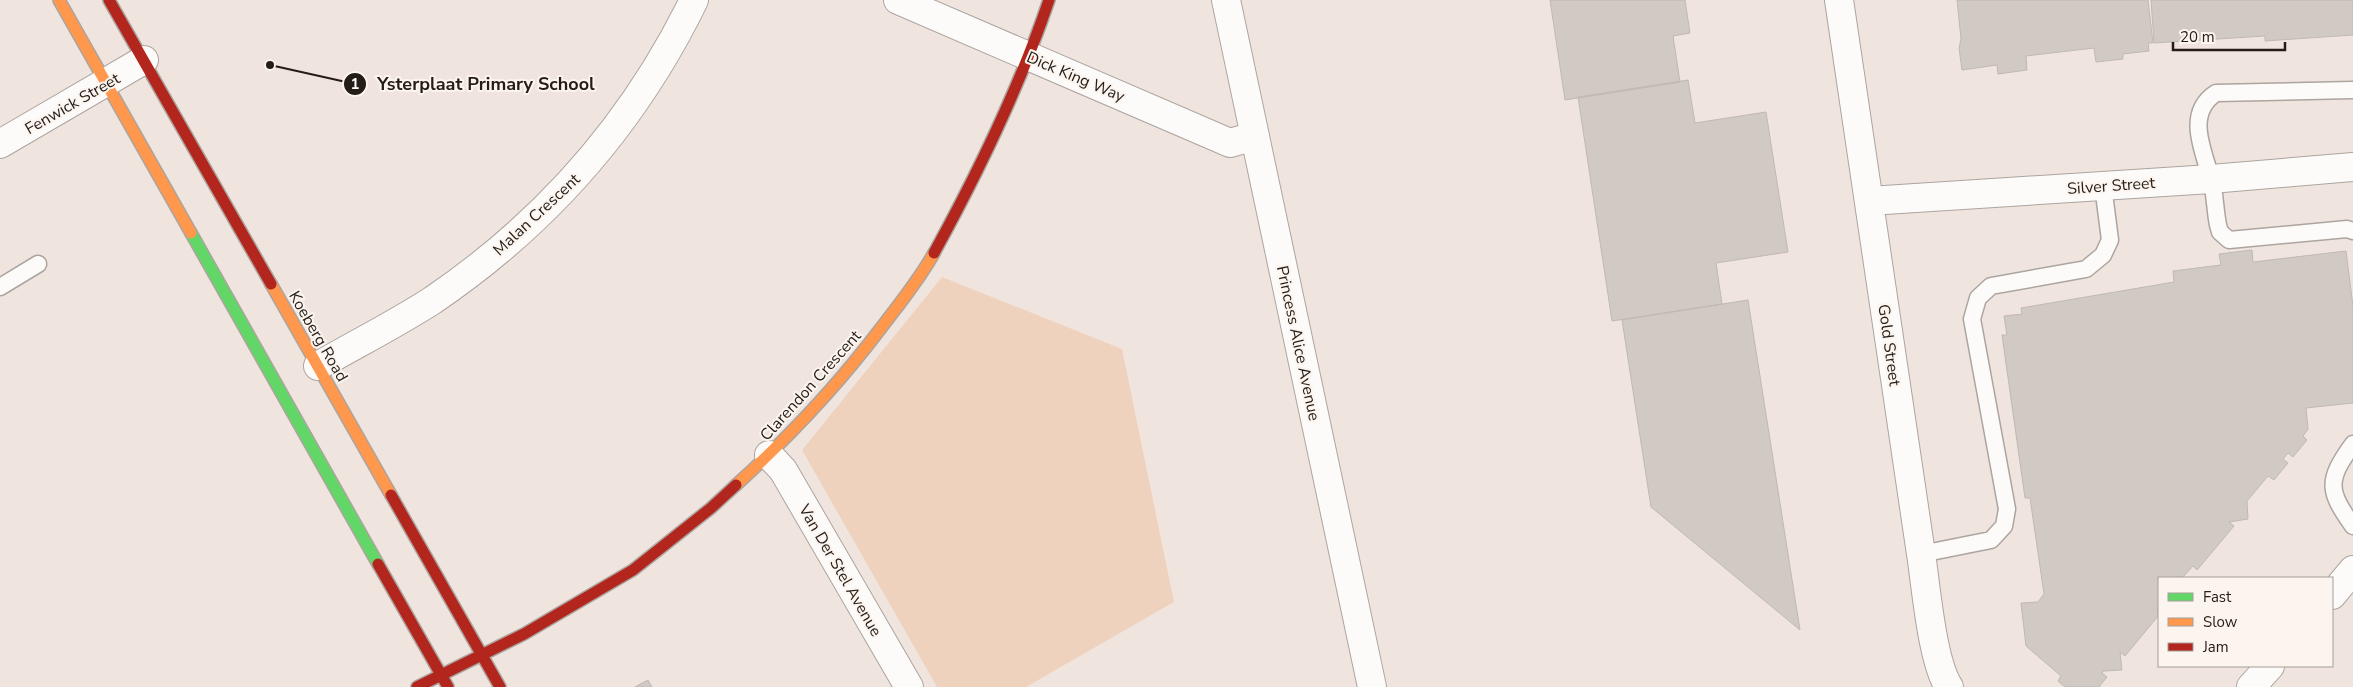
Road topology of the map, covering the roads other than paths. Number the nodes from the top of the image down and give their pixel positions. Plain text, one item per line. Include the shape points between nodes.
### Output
1 (59, 0) edge
2 (110, 0) edge
3 (694, 0) edge
4 (898, 0) edge
5 (1050, 0) edge
6 (1226, 0) edge
7 (1839, 0) edge
8 (1030, 56) junction
9 (144, 60) junction
10 (106, 84) junction
11 (2353, 90) edge
12 (1255, 136) junction
13 (0, 144) edge
14 (2353, 167) edge
15 (2211, 179) junction
16 (2103, 186) junction
17 (1869, 201) junction
18 (2353, 232) edge
19 (38, 264) dead end
20 (0, 287) edge
21 (318, 366) junction
22 (2353, 444) edge
23 (769, 455) junction
24 (2353, 526) edge
25 (1921, 554) junction
26 (2353, 570) edge
27 (2333, 594) edge
28 (482, 654) junction
29 (2269, 667) edge
30 (441, 674) junction
31 (418, 687) edge
32 (448, 687) edge
33 (500, 687) edge
34 (910, 687) edge
35 (1372, 687) edge
36 (1949, 687) edge
37 (2251, 687) edge

1 - 10 main road
2 - 9 main road, Koeberg Road
3 - 21 street, Malan Crescent via 676,38 616,131 542,212 508,244 431,301
4 - 8 street, Dick King Way
5 - 8 main road, Clarendon Crescent
6 - 12 street, Princess Alice Avenue
7 - 17 street, Gold Street
8 - 12 street, Dick King Way via 1230,142
8 - 23 main road, Clarendon Crescent via 998,130 920,278 848,371
9 - 10 street, Fenwick Street
9 - 21 main road, Koeberg Road
10 - 13 street, Fenwick Street
10 - 30 main road
11 - 15 lane via 2216,94 2205,101 2198,118 2202,153
12 - 35 street, Princess Alice Avenue
14 - 15 street, Silver Street
15 - 16 street, Silver Street
15 - 18 lane via 2220,232 2229,240 2347,229
16 - 17 street, Silver Street
16 - 25 lane via 2110,240 2103,255 2086,269 1991,286 1978,298 1972,319 2007,509 2004,526 1991,540
17 - 25 street, Gold Street
19 - 20 lane
21 - 28 main road, Koeberg Road
22 - 24 lane via 2341,460 2332,481 2335,501
23 - 28 main road, Clarendon Crescent via 711,508 633,570 524,634
23 - 34 street, Van Der Stel Avenue via 783,470
25 - 36 street, Gold Street via 1935,642 1943,678
26 - 27 street
28 - 30 main road, Clarendon Crescent
28 - 33 main road, Koeberg Road
29 - 37 street
30 - 31 main road, Clarendon Crescent
30 - 32 main road

